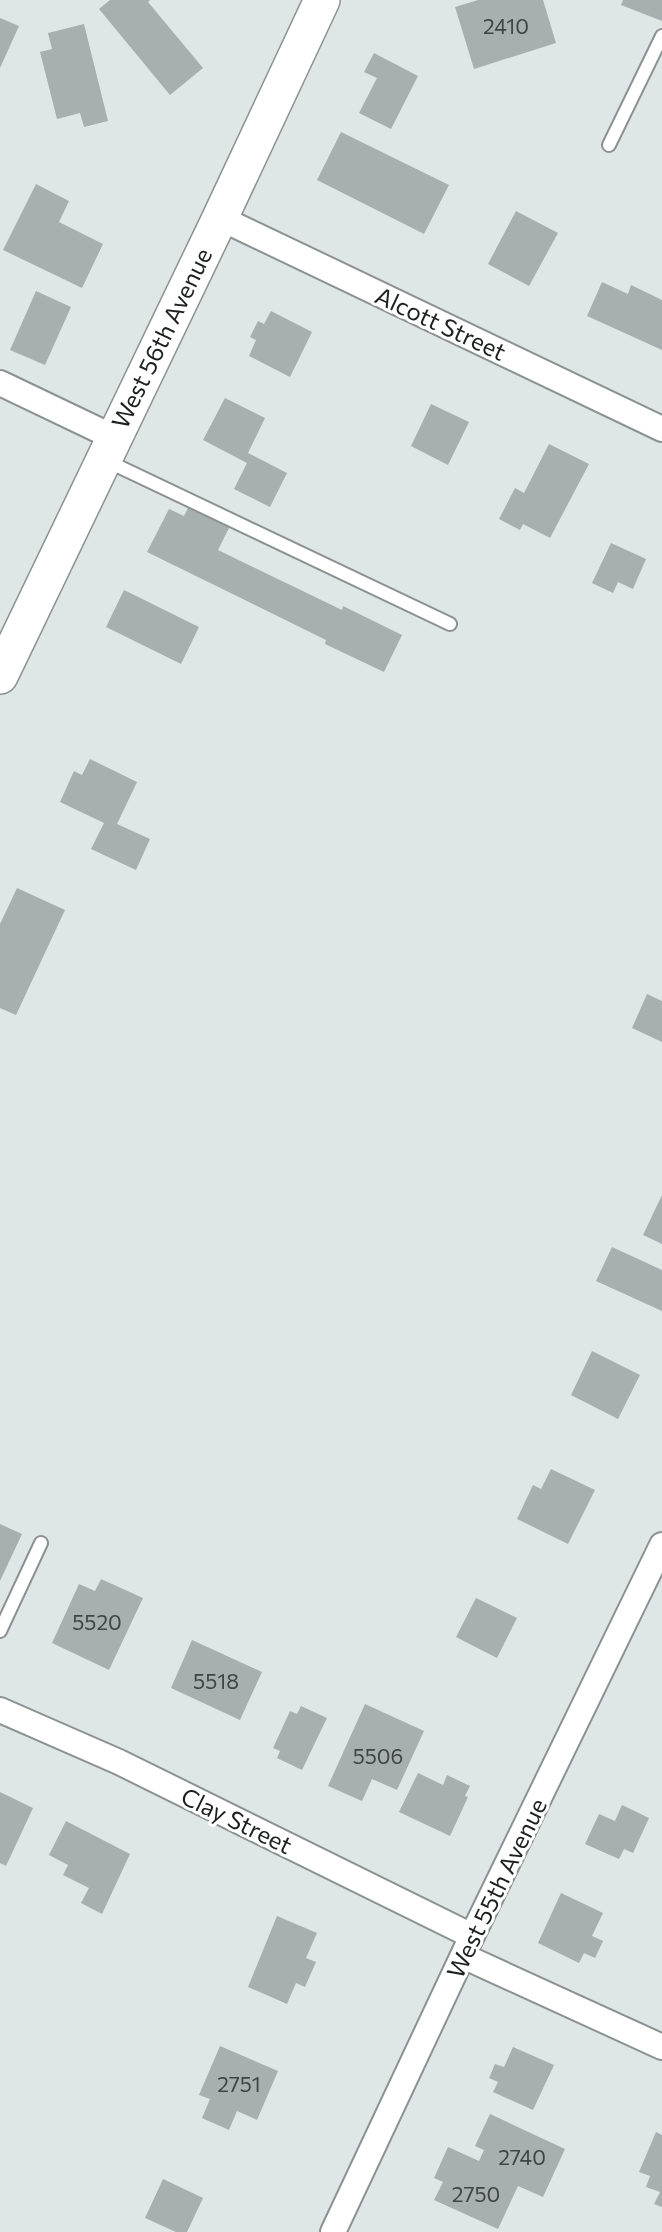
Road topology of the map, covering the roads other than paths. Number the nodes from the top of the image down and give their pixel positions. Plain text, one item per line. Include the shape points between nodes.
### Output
1 (322, 0) edge
2 (662, 36) edge
3 (609, 145) dead end
4 (220, 218) junction
5 (0, 383) edge
6 (662, 429) edge
7 (108, 448) junction
8 (450, 625) dead end
9 (0, 676) edge
10 (41, 1543) dead end
11 (662, 1545) edge
12 (0, 1631) edge
13 (0, 1710) edge
14 (467, 1946) junction
15 (662, 2047) edge
16 (333, 2232) edge

1 - 4 street, West 56th Avenue
2 - 3 lane
4 - 6 street, Alcott Street
4 - 7 street, West 56th Avenue
5 - 7 street
7 - 8 lane
7 - 9 street, West 56th Avenue
10 - 12 lane
11 - 14 street, West 55th Avenue
13 - 14 street, Clay Street via 118,1762
14 - 15 street, Clay Street
14 - 16 street, West 55th Avenue

